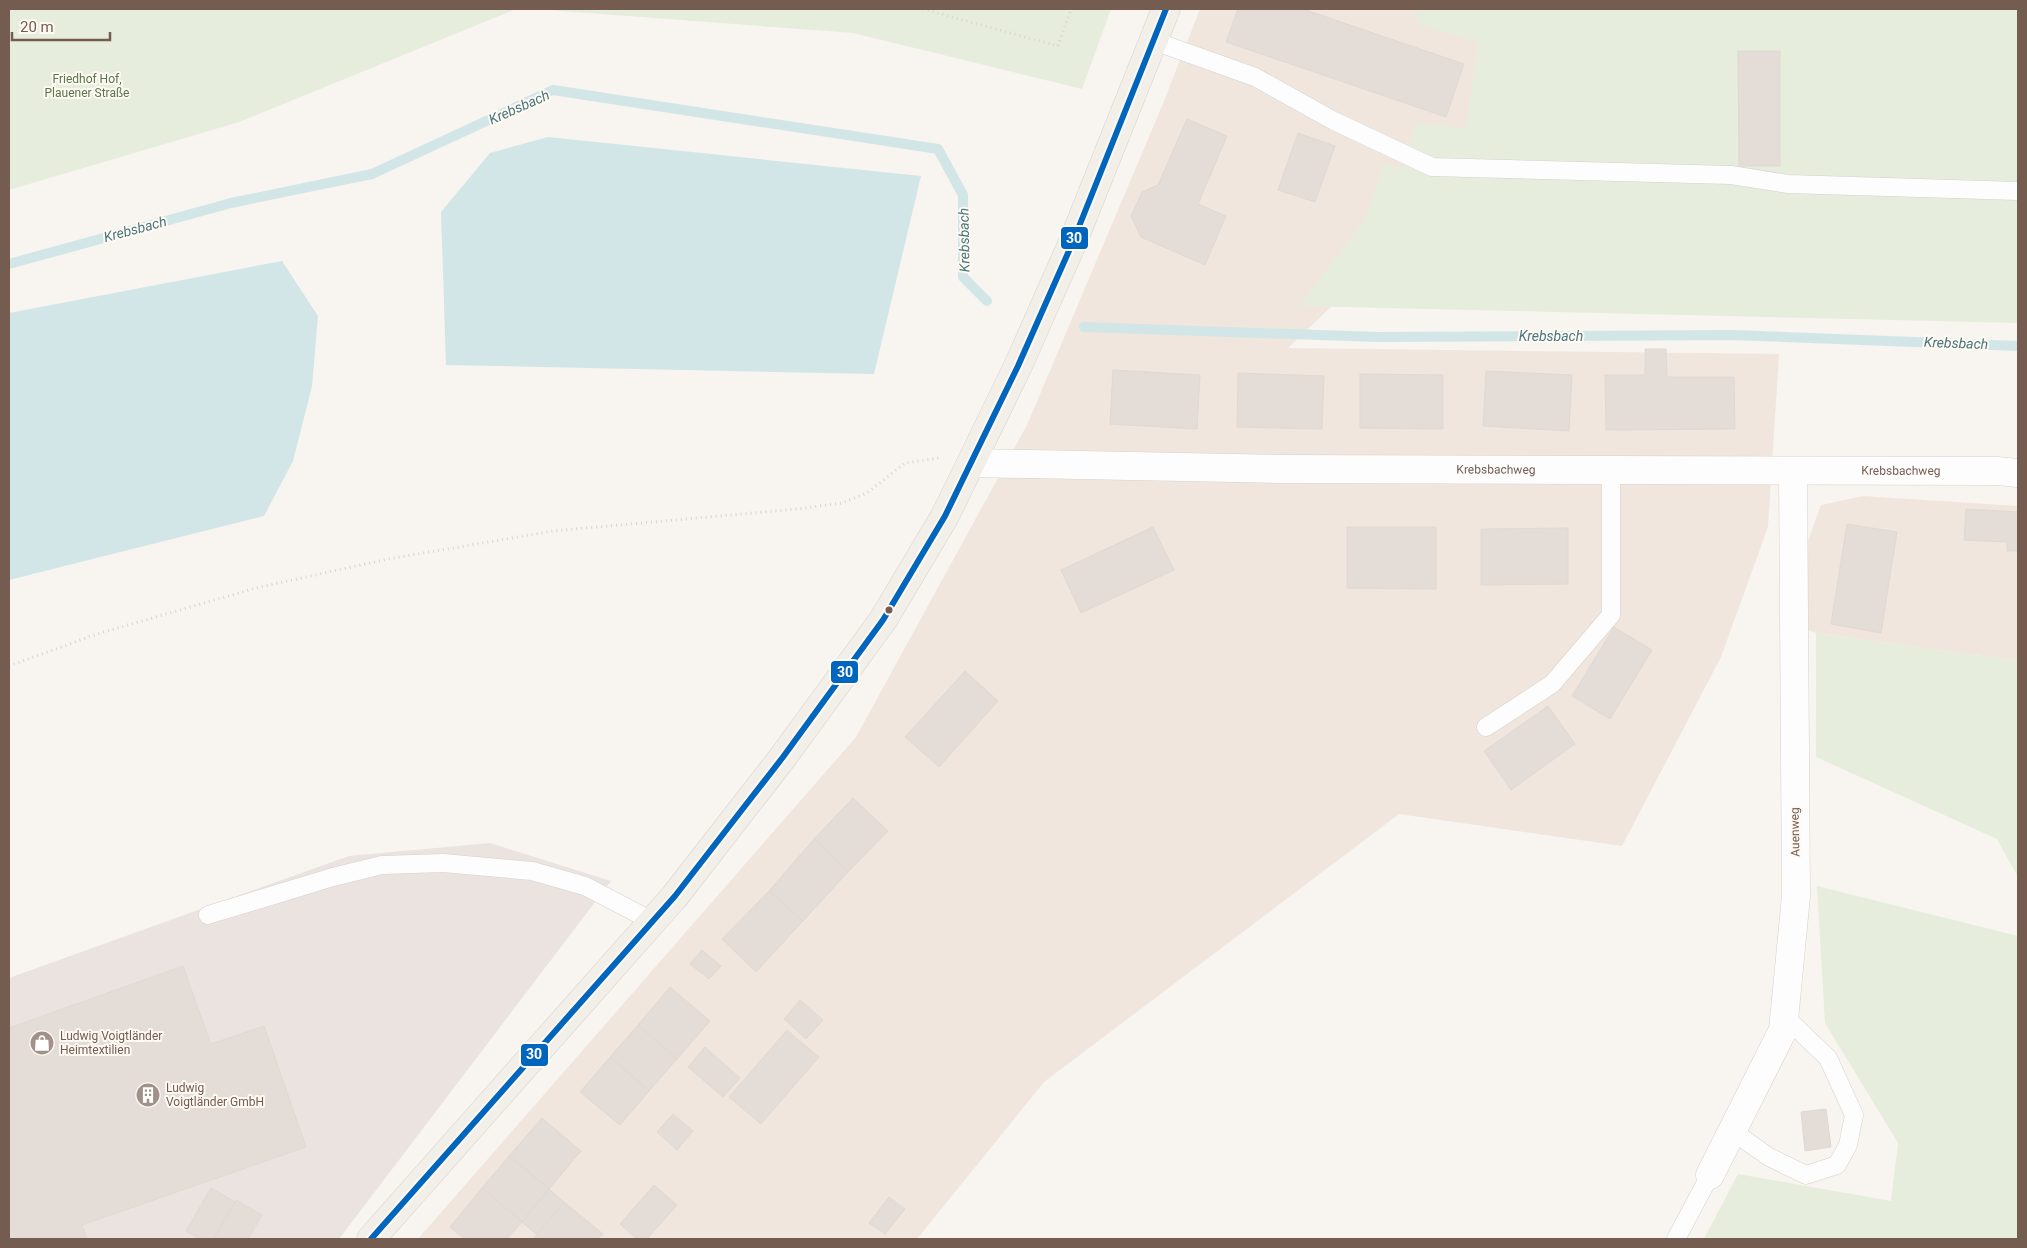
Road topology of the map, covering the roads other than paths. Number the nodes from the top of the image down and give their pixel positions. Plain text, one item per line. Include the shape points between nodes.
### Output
1 (1166, 9) edge
2 (1154, 41) junction
3 (2018, 191) edge
4 (972, 463) junction
5 (1611, 471) junction
6 (1793, 472) junction
7 (2018, 474) edge
8 (1486, 727) dead end
9 (208, 915) dead end
10 (652, 921) junction
11 (1784, 1016) junction
12 (1732, 1130) junction
13 (1710, 1175) joint
14 (371, 1239) edge
15 (1676, 1239) edge

1 - 2 main road
2 - 3 lane via 1255,77 1334,121 1432,167 1732,175 1788,184
2 - 4 main road via 1072,244
4 - 5 street, Krebsbachweg
4 - 10 main road via 945,516 883,620 783,757
5 - 6 street, Krebsbachweg
5 - 8 lane via 1611,615 1552,684
6 - 7 street, Krebsbachweg via 1997,471
6 - 11 street, Auenweg via 1796,896
9 - 10 lane via 382,865 443,863 532,871 585,886
10 - 14 main road
11 - 12 street, Auenweg via 1783,1030
11 - 12 lane via 1828,1058 1854,1115 1848,1145 1837,1166 1806,1175 1768,1157
12 - 13 street, Auenweg
13 - 15 lane

